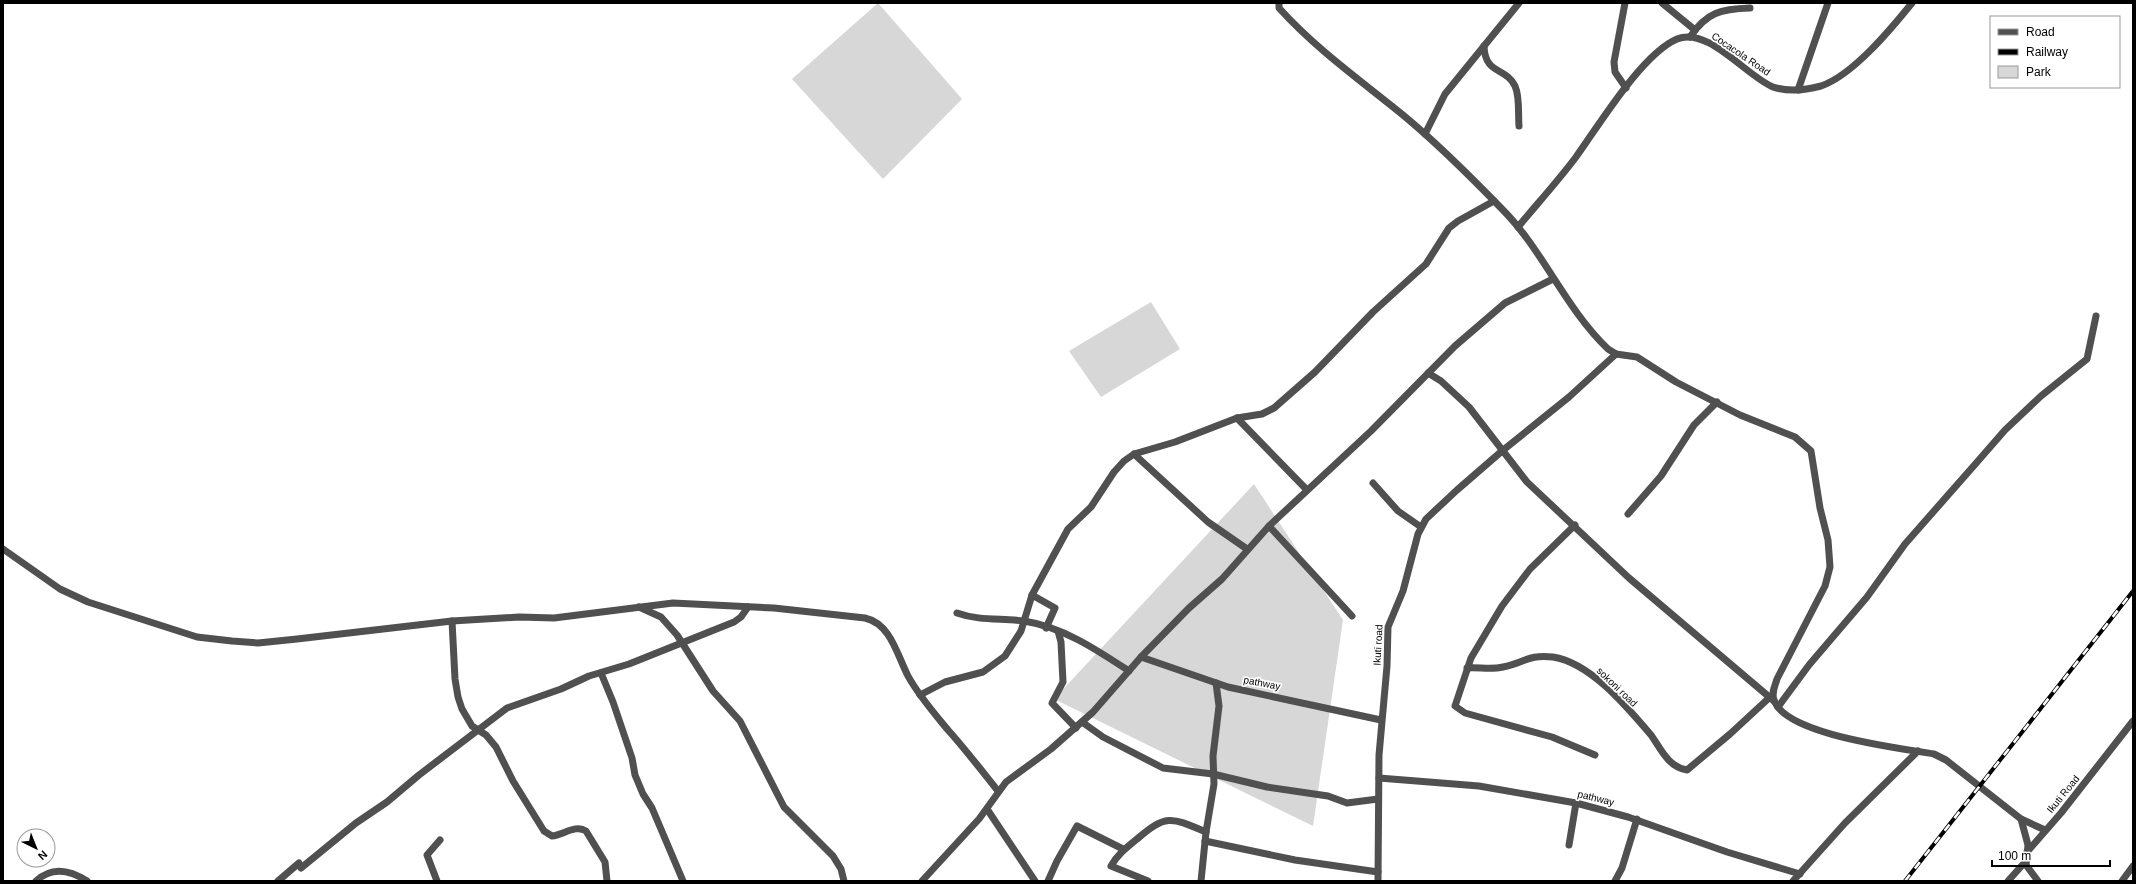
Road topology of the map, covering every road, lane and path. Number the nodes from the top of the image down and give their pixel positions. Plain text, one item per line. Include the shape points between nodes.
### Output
1 (1518, 3) edge
2 (1625, 3) edge
3 (1828, 3) edge
4 (1912, 3) edge
5 (1665, 4) edge
6 (1278, 5) edge
7 (1750, 8) dead end
8 (1695, 30) junction
9 (1690, 37) junction
10 (1484, 46) junction
11 (1626, 88) junction
12 (1798, 90) junction
13 (1519, 126) dead end
14 (1425, 134) junction
15 (1494, 201) junction
16 (1518, 227) junction
17 (1553, 279) junction
18 (2096, 316) dead end
19 (1616, 354) junction
20 (1428, 373) junction
21 (1717, 402) junction
22 (1237, 418) junction
23 (1502, 451) junction
24 (1134, 454) junction
25 (1373, 483) dead end
26 (1307, 490) junction
27 (1628, 514) dead end
28 (1575, 525) junction
29 (1269, 526) junction
30 (1421, 527) junction
31 (3, 549) edge
32 (1247, 549) junction
33 (1032, 595) junction
34 (637, 606) junction
35 (748, 607) junction
36 (957, 613) dead end
37 (1352, 616) dead end
38 (452, 621) junction
39 (1025, 622) junction
40 (1046, 628) junction
41 (1058, 632) junction
42 (681, 642) junction
43 (1141, 657) junction
44 (1467, 668) junction
45 (1129, 671) junction
46 (600, 673) junction
47 (1216, 683) junction
48 (920, 695) junction
49 (1774, 702) junction
50 (1381, 720) junction
51 (2133, 721) edge
52 (1082, 722) junction
53 (1076, 728) junction
54 (477, 731) junction
55 (1918, 752) junction
56 (1595, 755) dead end
57 (1213, 774) junction
58 (1379, 778) junction
59 (998, 792) junction
60 (1378, 799) junction
61 (1576, 803) junction
62 (987, 810) junction
63 (1637, 819) junction
64 (2021, 819) junction
65 (2045, 830) junction
66 (1206, 832) junction
67 (440, 840) dead end
68 (1206, 841) junction
69 (1569, 845) dead end
70 (1123, 849) junction
71 (2027, 852) junction
72 (2026, 861) junction
73 (2133, 866) edge
74 (1378, 872) junction
75 (1800, 874) junction
76 (36, 881) edge
77 (87, 881) edge
78 (278, 881) edge
79 (437, 881) edge
80 (607, 881) edge
81 (684, 881) edge
82 (844, 881) edge
83 (922, 881) edge
84 (1035, 881) edge
85 (1048, 881) edge
86 (1148, 881) edge
87 (1201, 881) edge
88 (1378, 881) edge
89 (1615, 881) edge
90 (1793, 881) edge
91 (2008, 881) edge
92 (2038, 881) edge
93 (2122, 881) edge

1 - 10 street
2 - 11 street via 1614,62 1615,72
3 - 12 street
4 - 12 street, Cocacola Road via 1890,30 1854,65 1821,86
5 - 8 street
6 - 14 street via 1318,47
7 - 8 street via 1729,9 1712,14
8 - 9 street
9 - 11 street via 1679,38 1657,51
9 - 12 street, Cocacola Road via 1713,45 1762,82 1784,90
10 - 13 street via 1488,63 1515,86
10 - 14 street via 1445,94
11 - 16 street via 1575,158
14 - 15 street
15 - 16 street
15 - 22 street via 1449,228 1426,264 1284,400 1262,414
16 - 17 street
17 - 19 street via 1602,344
17 - 20 street via 1505,303
18 - 49 street via 2087,359 2041,396 2006,430 1905,544 1867,597 1814,660
19 - 21 street via 1637,357
19 - 23 street, Ikuti road via 1569,398
20 - 23 street via 1441,381 1469,407
20 - 26 street via 1371,431
21 - 27 street via 1694,425 1661,476
21 - 49 street via 1740,415 1795,437 1809,448 1814,457 1830,567 1825,586 1777,679 1773,691
22 - 24 street via 1176,442
22 - 26 street
23 - 28 street via 1527,482
23 - 30 street, Ikuti road via 1437,508
24 - 32 street via 1208,522
24 - 33 street via 1121,463 1091,507 1068,529
25 - 30 street via 1398,511
26 - 29 street
28 - 44 street via 1515,587
28 - 49 street via 1669,613
29 - 32 street
29 - 37 street
30 - 50 street, Ikuti road via 1403,591 1388,627
31 - 38 street via 60,588 122,614 197,637 258,643
32 - 43 street via 1222,579
33 - 39 street
33 - 40 street via 1055,608
34 - 35 street via 696,603
34 - 38 street via 554,618 519,617
34 - 42 street via 661,618
35 - 42 street via 738,620
35 - 48 street via 876,620 883,626
36 - 39 street via 982,620
38 - 54 street via 458,697 468,720
39 - 40 street
39 - 48 street via 1005,656 990,668 945,682
40 - 41 street
41 - 45 street via 1084,643
41 - 53 street via 1063,682 1052,703
42 - 46 street
42 - 82 street via 719,699 740,721 784,807 833,856 841,869
43 - 45 street
43 - 47 street, pathway
44 - 49 street, sokoni road via 1502,668 1536,656 1571,662 1592,675 1609,691 1650,735 1672,764 1687,770
44 - 56 street via 1455,702 1459,711 1552,737
45 - 52 street
46 - 54 street via 511,706
46 - 81 street via 613,702 632,758 635,775
47 - 50 street, pathway
47 - 57 street via 1219,706
48 - 59 street
49 - 55 street via 1796,720 1814,729
50 - 58 street, Ikuti road
51 - 65 street, Ikuti Road
52 - 53 street
52 - 57 street via 1103,738 1163,768
53 - 59 street via 1016,774
54 - 78 street via 383,805
54 - 80 street via 486,735 496,747 544,831 552,836 571,830 586,831 605,862
55 - 64 street via 1934,754 1946,760
55 - 75 street via 1845,823
57 - 60 street via 1328,796 1347,803
57 - 66 street via 1214,784
58 - 60 street, Ikuti road
58 - 61 street, pathway via 1479,786
59 - 62 street
60 - 74 street, Ikuti road
61 - 63 street, pathway
61 - 69 street
62 - 83 street
62 - 84 street
63 - 75 street, pathway via 1727,852
63 - 89 street via 1622,868
64 - 65 street
64 - 71 street via 2027,838
65 - 71 street, Ikuti Road
66 - 68 street
66 - 70 street via 1178,820 1166,820 1149,828
67 - 79 street via 427,855
68 - 74 street via 1295,860
68 - 87 street
70 - 85 street via 1077,826
70 - 86 street via 1111,866
71 - 72 street
72 - 91 street
72 - 92 street via 2027,868
73 - 93 street
74 - 88 street, Ikuti road
75 - 90 street
76 - 77 street via 47,873 59,871 73,873

